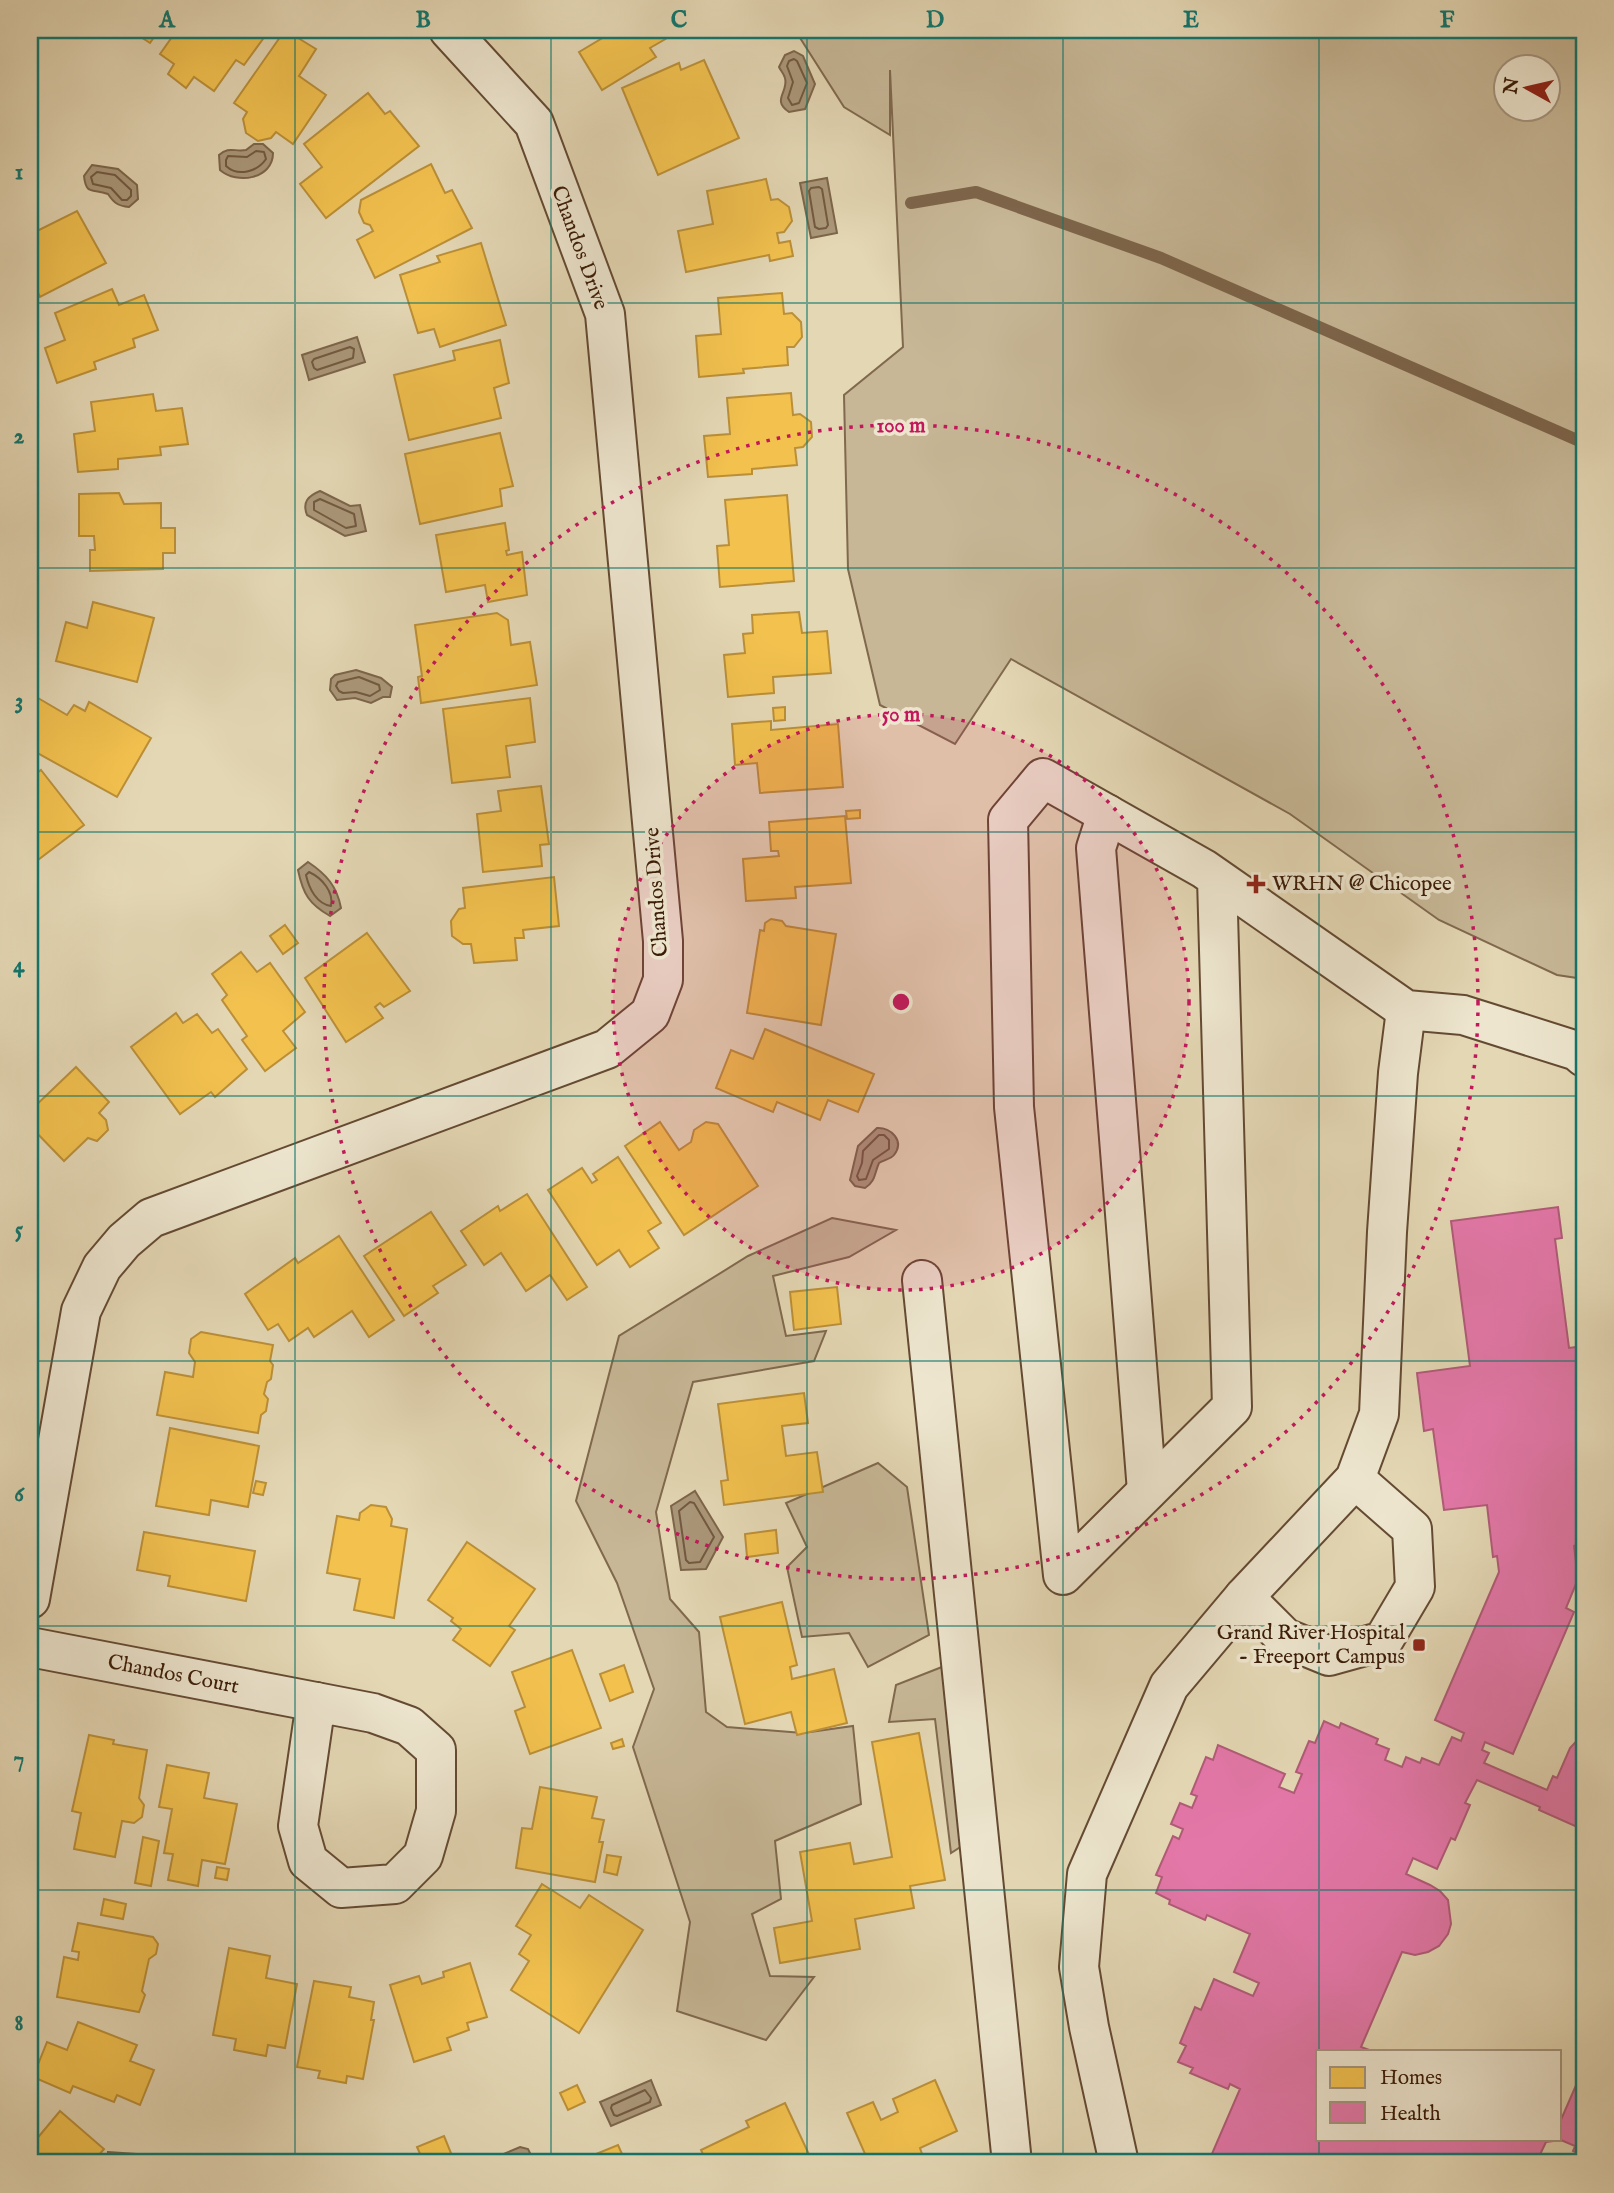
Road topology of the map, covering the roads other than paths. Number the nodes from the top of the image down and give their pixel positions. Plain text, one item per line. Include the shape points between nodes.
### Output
1 (449, 30) edge
2 (1107, 814) junction
3 (1217, 879) junction
4 (1406, 1010) junction
5 (1584, 1057) edge
6 (922, 1280) dead end
7 (1355, 1479) junction
8 (1147, 1492) junction
9 (1244, 1597) junction
10 (30, 1599) edge
11 (30, 1647) edge
12 (316, 1702) junction
13 (1012, 2163) edge
14 (1119, 2163) edge

1 - 10 street, Chandos Drive via 534,123 604,314 662,927 663,980 650,1014 607,1049 151,1218 124,1241 103,1267 81,1311
2 - 3 street
2 - 8 street via 1096,848
2 - 8 street via 1043,778 1008,820 1014,1107 1062,1575
3 - 4 street
3 - 8 street via 1232,1407
4 - 5 street via 1463,1015
4 - 7 street via 1387,1232 1380,1414
6 - 13 street
7 - 9 street
7 - 9 street via 1412,1529 1415,1587 1383,1641 1329,1656 1285,1638
9 - 14 street via 1169,1686 1087,1874 1079,1967
11 - 12 street, Chandos Court
12 - 12 street, Chandos Court via 298,1826 308,1861 341,1888 396,1884 424,1856 436,1811 436,1750 409,1726 373,1713

